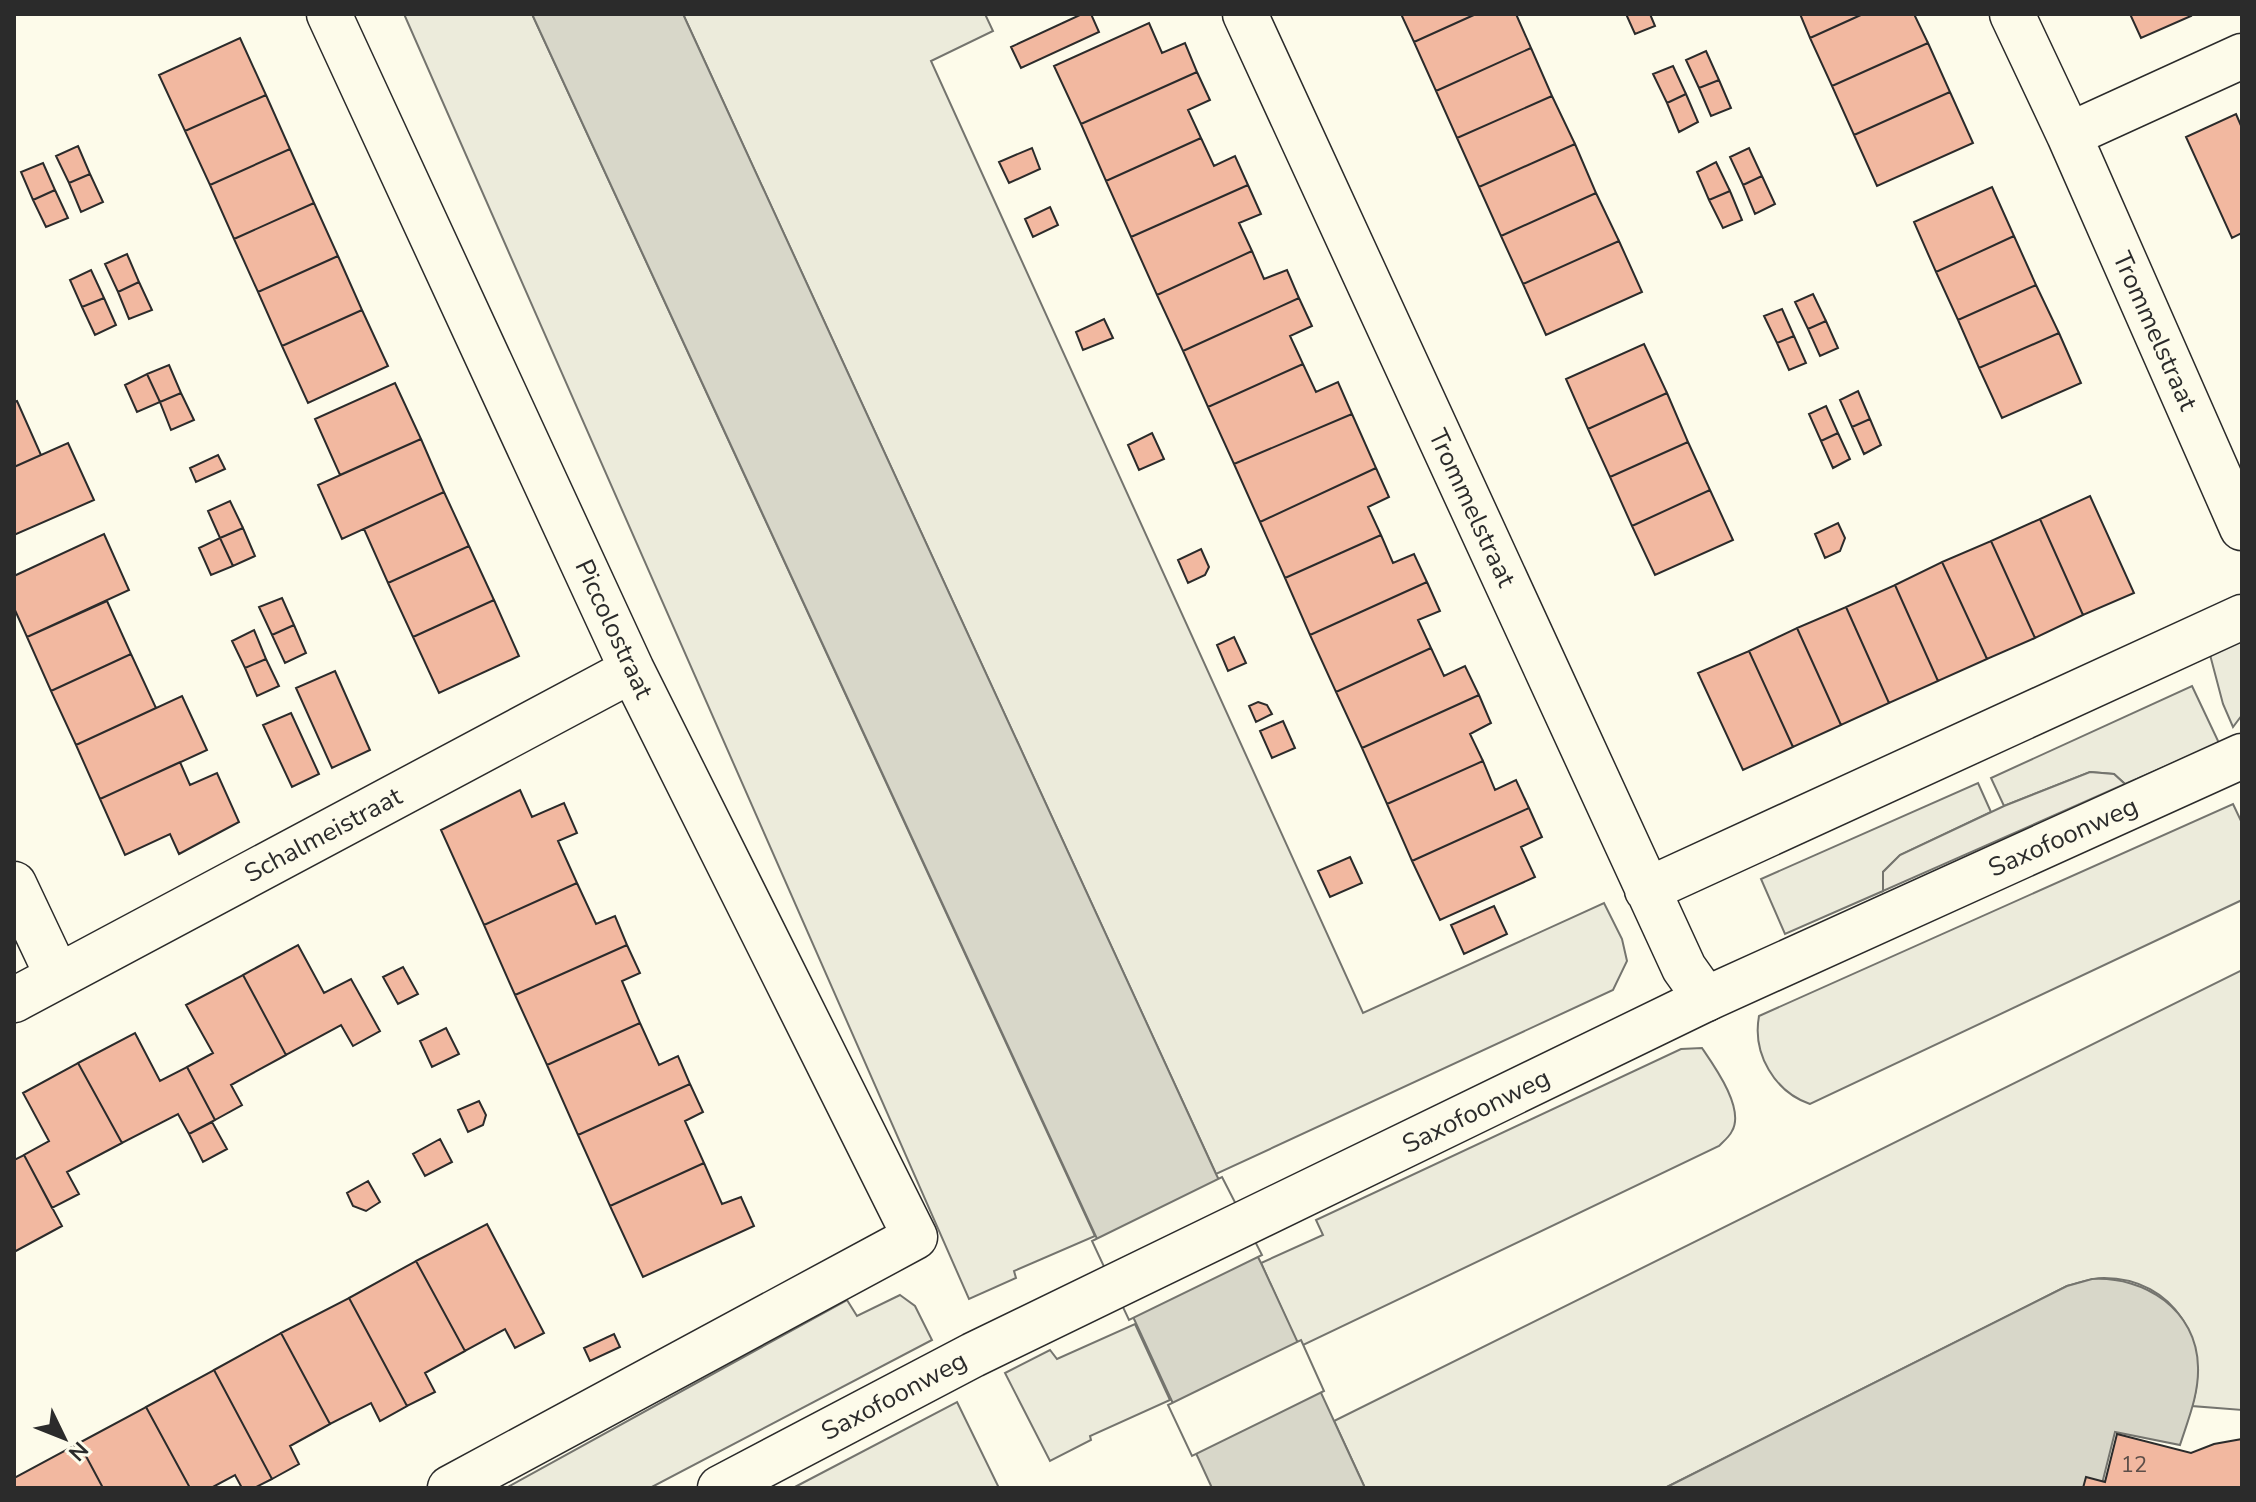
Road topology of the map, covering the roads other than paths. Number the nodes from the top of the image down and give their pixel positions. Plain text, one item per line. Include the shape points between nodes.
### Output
1 (329, 14) edge
2 (1245, 14) edge
3 (2012, 14) edge
4 (2242, 56) edge
5 (2069, 135) junction
6 (2242, 528) edge
7 (2242, 617) edge
8 (632, 670) junction
9 (2242, 756) edge
10 (14, 884) edge
11 (1647, 890) junction
12 (57, 975) junction
13 (1706, 999) junction
14 (14, 1000) edge
15 (450, 1488) edge
16 (720, 1488) edge

1 - 8 street, Piccolostraat
2 - 11 street, Trommelstraat
3 - 5 street, Trommelstraat
4 - 5 street
5 - 6 street, Trommelstraat
7 - 11 street
8 - 12 street, Schalmeistraat
8 - 15 street, Piccolostraat via 915,1237
9 - 13 street, Saxofoonweg
10 - 12 street
11 - 13 street, Trommelstraat via 1684,968
12 - 14 street, Schalmeistraat
13 - 16 street, Saxofoonweg via 1062,1311

